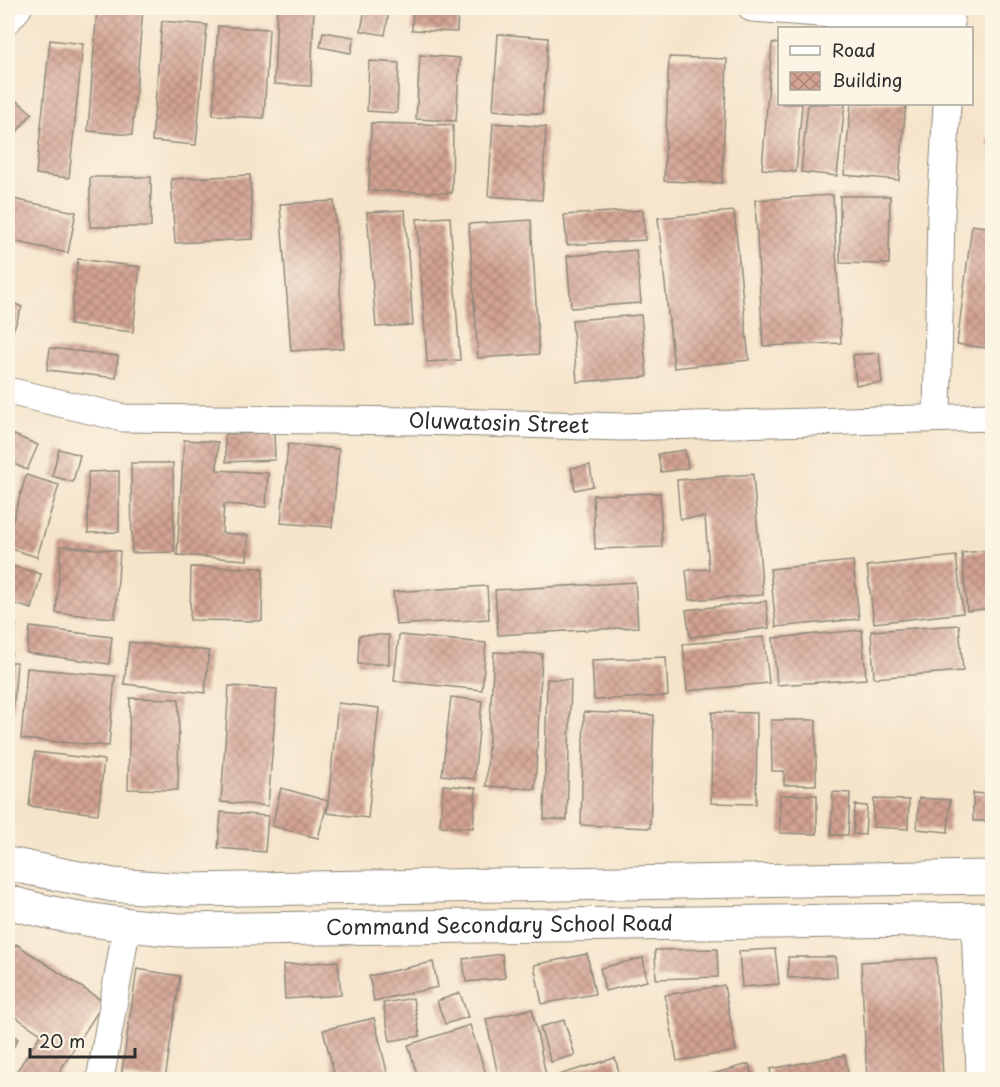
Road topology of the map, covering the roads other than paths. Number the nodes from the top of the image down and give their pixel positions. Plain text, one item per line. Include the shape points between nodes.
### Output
1 (18, 8) edge
2 (752, 8) edge
3 (8, 20) edge
4 (951, 20) edge
5 (947, 105) edge
6 (8, 391) edge
7 (993, 417) edge
8 (938, 418) junction
9 (8, 864) edge
10 (993, 877) edge
11 (735, 881) junction
12 (8, 902) edge
13 (984, 919) edge
14 (738, 922) junction
15 (127, 925) junction
16 (103, 1080) edge
17 (977, 1080) edge

1 - 3 street
2 - 4 street
5 - 8 street
6 - 8 street, Oluwatosin Street via 124,418 622,427
7 - 8 street, Oluwatosin Street
9 - 11 main road, Command Secondary School Road via 113,885 188,890
10 - 11 main road, Command Secondary School Road
11 - 14 main road
12 - 15 main road, Command Secondary School Road
13 - 14 main road, Command Secondary School Road
13 - 17 street
14 - 15 main road, Command Secondary School Road via 179,930
15 - 16 street

